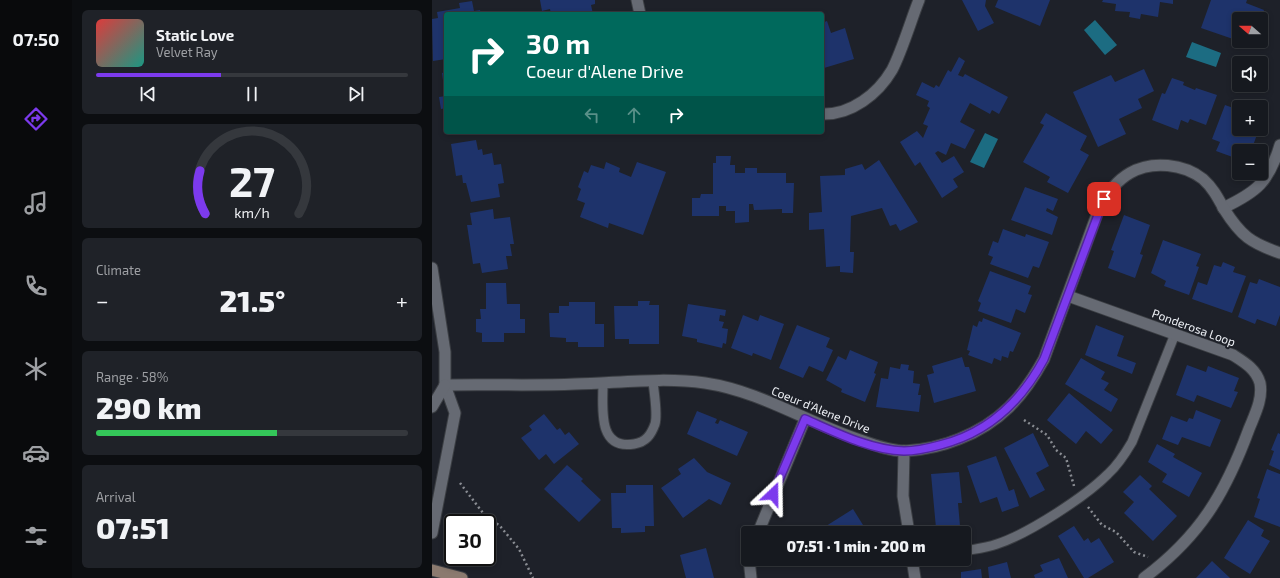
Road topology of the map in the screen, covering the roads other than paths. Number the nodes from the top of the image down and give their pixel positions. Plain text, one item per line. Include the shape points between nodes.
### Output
1 (637, 0) edge
2 (919, 0) edge
3 (640, 12) edge
4 (824, 114) edge
5 (1280, 145) edge
6 (1223, 208) junction
7 (1280, 254) edge
8 (432, 268) edge
9 (1068, 296) junction
10 (1175, 334) junction
11 (653, 381) junction
12 (603, 383) junction
13 (445, 385) junction
14 (432, 407) edge
15 (805, 419) junction
16 (904, 451) junction
17 (761, 526) edge
18 (908, 526) edge
19 (432, 533) edge
20 (971, 550) edge
21 (750, 566) edge
22 (914, 566) edge
23 (432, 570) edge
24 (462, 578) edge
25 (751, 578) edge
26 (915, 578) edge
27 (1144, 578) edge

1 - 3 street
2 - 4 street via 892,70 878,88 864,101 845,111
5 - 6 street via 1268,175 1260,186 1244,198
6 - 7 street, Coeur d'Alene Drive via 1251,242
6 - 9 street, Coeur d'Alene Drive via 1214,191 1204,180 1190,171 1164,166 1146,167 1131,173 1106,195
8 - 13 street via 445,352
9 - 10 street, Ponderosa Loop
9 - 16 street, Coeur d'Alene Drive via 1044,359 1034,378 1012,405 972,434 931,447
10 - 20 lane via 1132,442 1109,473 1094,487 1021,534 997,544
10 - 27 street, Ponderosa Loop via 1245,362 1255,372 1260,382 1261,394 1235,466 1219,496 1201,524 1178,551
11 - 12 street, Coeur d'Alene Drive
11 - 12 lane via 655,423 650,436 641,443 631,445 620,445 611,439 604,425
11 - 15 street, Coeur d'Alene Drive via 684,380 724,386 757,397
12 - 13 street, Coeur d'Alene Drive via 534,386
13 - 14 street
13 - 19 street via 455,413
15 - 16 street, Coeur d'Alene Drive via 871,444
15 - 17 street
16 - 18 street via 903,496
21 - 25 street
22 - 26 street
23 - 24 main road

